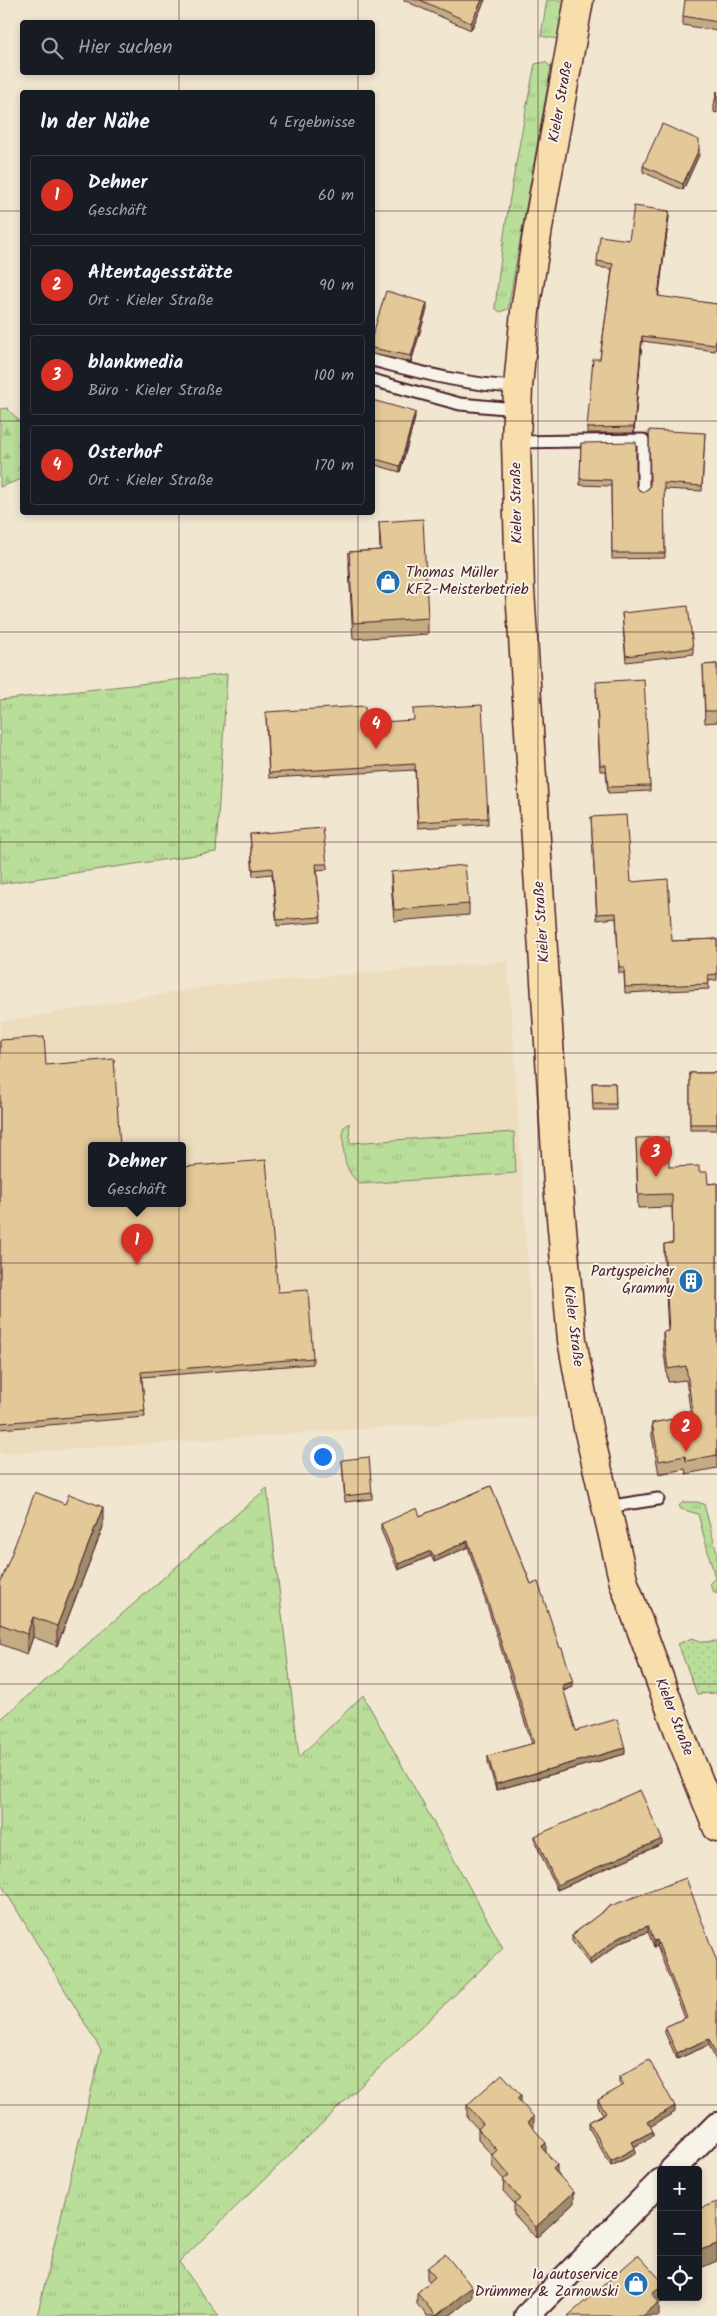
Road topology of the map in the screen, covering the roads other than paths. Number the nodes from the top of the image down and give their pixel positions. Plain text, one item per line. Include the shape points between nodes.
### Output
1 (580, 0) edge
2 (375, 361) edge
3 (375, 381) edge
4 (518, 398) junction
5 (516, 442) junction
6 (644, 490) edge
7 (658, 1499) dead end
8 (606, 1507) junction
9 (717, 1827) edge
10 (717, 2125) edge
11 (676, 2166) edge
12 (657, 2185) edge
13 (527, 2316) edge

1 - 4 main road, Kieler Straße via 525,310
2 - 4 lane via 483,386
3 - 4 lane via 483,408
4 - 5 main road, Kieler Straße
5 - 6 lane via 643,440
5 - 8 main road, Kieler Straße via 520,590 558,1184 572,1340
7 - 8 lane
8 - 9 main road, Kieler Straße via 624,1583
10 - 11 street
12 - 13 street

